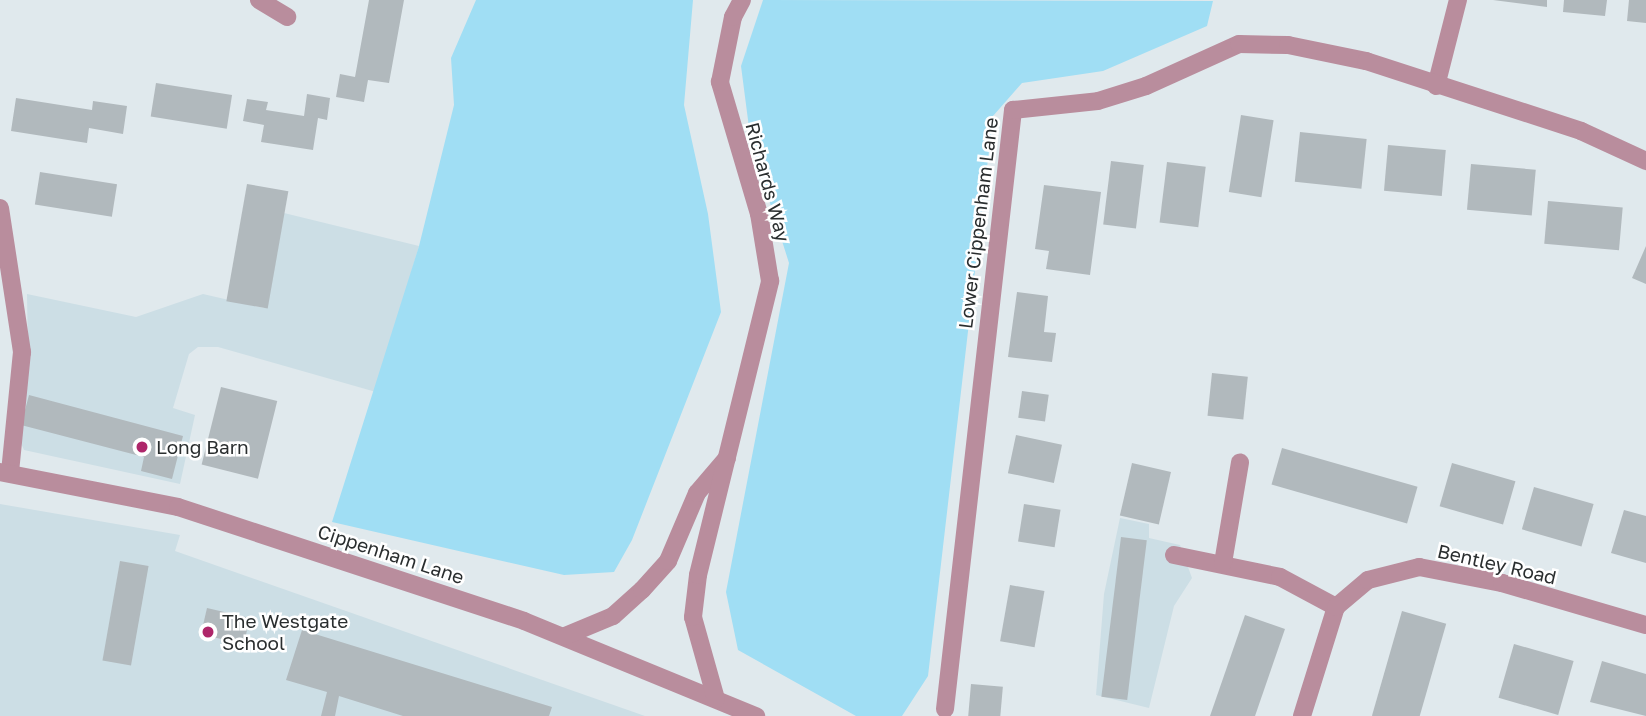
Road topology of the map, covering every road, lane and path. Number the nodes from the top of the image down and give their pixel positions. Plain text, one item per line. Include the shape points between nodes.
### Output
1 (259, 0) edge
2 (742, 0) edge
3 (1458, 0) edge
4 (287, 18) dead end
5 (1436, 86) junction
6 (1646, 161) edge
7 (0, 208) edge
8 (727, 458) junction
9 (1240, 461) dead end
10 (5, 472) edge
11 (1174, 555) dead end
12 (1223, 563) junction
13 (1336, 607) junction
14 (1646, 625) edge
15 (565, 636) junction
16 (716, 699) junction
17 (945, 709) dead end
18 (756, 716) edge
19 (1301, 716) edge

1 - 4 street
2 - 8 street, Richards Way via 733,17 720,82 759,214 770,281
3 - 5 street
5 - 6 street, Lower Cippenham Lane via 1581,131
5 - 17 street, Lower Cippenham Lane via 1366,61 1288,45 1239,44 1146,86 1098,101 1013,110
7 - 10 street via 22,352
8 - 15 street, Richards Way via 697,493 668,561 642,590 613,616
8 - 16 street, Richards Way via 693,617
9 - 12 street
10 - 15 street, Cippenham Lane via 177,507
11 - 12 street
12 - 13 street via 1280,577
13 - 14 street, Bentley Road via 1368,580 1419,567 1502,583
13 - 19 street
15 - 16 street, Cippenham Lane
16 - 18 street, Cippenham Lane

